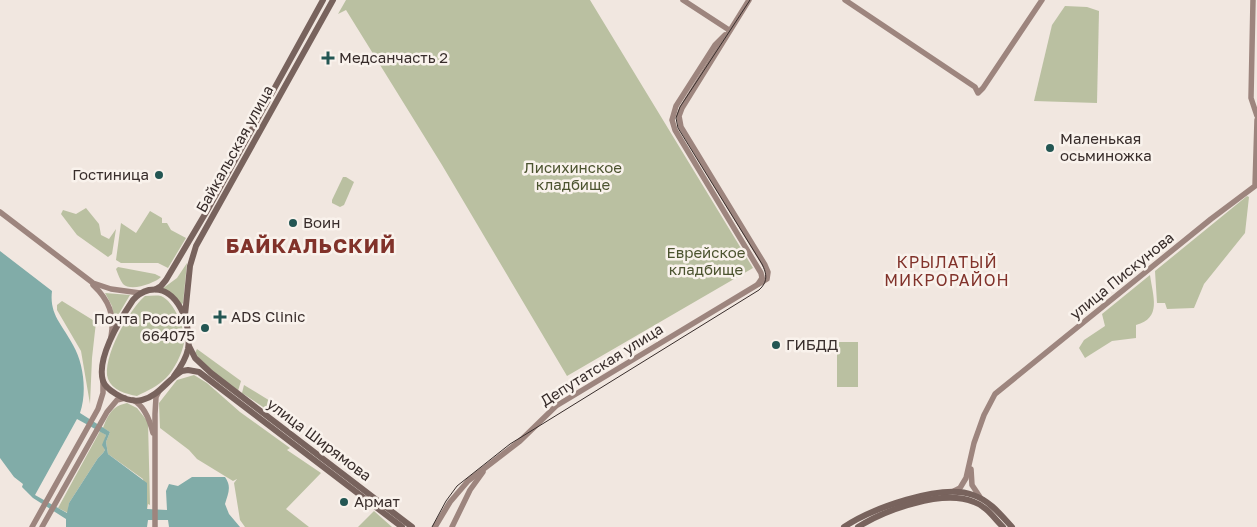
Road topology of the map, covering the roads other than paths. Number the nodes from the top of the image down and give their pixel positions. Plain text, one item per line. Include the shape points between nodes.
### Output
1 (323, 0) edge
2 (332, 0) edge
3 (682, 0) edge
4 (749, 0) edge
5 (846, 0) edge
6 (1042, 0) edge
7 (1253, 0) edge
8 (729, 30) junction
9 (1257, 116) edge
10 (1257, 120) edge
11 (0, 212) edge
12 (84, 277) junction
13 (758, 284) junction
14 (155, 289) junction
15 (140, 293) junction
16 (185, 318) junction
17 (109, 343) junction
18 (188, 343) junction
19 (174, 376) junction
20 (210, 376) junction
21 (103, 381) junction
22 (160, 389) junction
23 (130, 400) junction
24 (974, 443) junction
25 (154, 450) junction
26 (497, 459) junction
27 (954, 491) junction
28 (453, 499) junction
29 (982, 499) junction
30 (465, 501) junction
31 (394, 517) junction
32 (155, 526) edge
33 (860, 526) edge
34 (32, 527) edge
35 (42, 527) edge
36 (402, 527) edge
37 (412, 527) edge
38 (435, 527) edge
39 (452, 527) edge
40 (844, 527) edge
41 (1003, 527) edge
42 (1012, 527) edge

1 - 14 main road, Байкальская улица via 208,209 166,280
2 - 16 main road, Байкальская улица via 193,251
3 - 8 main road
4 - 8 main road
5 - 6 main road via 975,87 978,93
7 - 9 main road via 1251,99
8 - 13 main road via 715,45 676,106 672,120 760,271 762,278
8 - 13 main road, Депутатская улица via 682,108 679,124 765,264 767,278
10 - 24 main road, улица Пискунова via 1255,186 995,394
11 - 12 main road
12 - 15 main road via 105,288
12 - 17 main road via 102,293 110,306
13 - 26 main road, Депутатская улица via 556,406
14 - 15 main road
14 - 16 main road via 172,296
15 - 17 main road via 131,302
16 - 18 main road
17 - 21 main road
18 - 19 main road via 185,357
18 - 20 main road
19 - 20 main road via 190,370
19 - 22 main road
20 - 31 main road, улица Ширямова
21 - 23 main road via 112,391
21 - 34 main road via 101,401 94,417
22 - 23 main road via 150,397
22 - 25 main road via 156,400
23 - 25 main road via 138,403 149,420
23 - 35 main road via 122,398 116,402 101,422
24 - 27 main road, улица Пискунова via 966,478
24 - 29 main road, улица Пискунова via 971,477 974,490
25 - 32 main road
26 - 28 main road, Депутатская улица via 470,479
26 - 30 main road via 479,476
27 - 29 main road
27 - 40 main road via 935,493 872,512
28 - 30 main road via 462,492
28 - 38 main road, Депутатская улица
29 - 42 main road
30 - 39 main road
31 - 36 main road, улица Ширямова
31 - 37 main road, улица Ширямова
33 - 41 main road via 904,507 949,498 978,504

